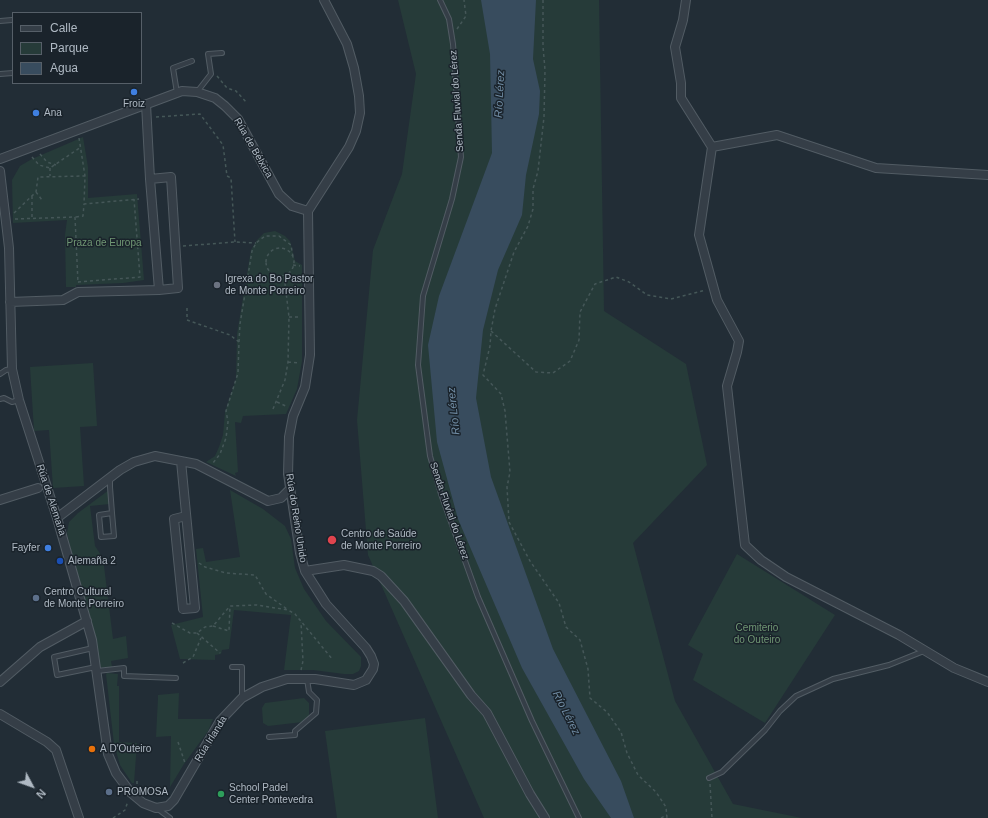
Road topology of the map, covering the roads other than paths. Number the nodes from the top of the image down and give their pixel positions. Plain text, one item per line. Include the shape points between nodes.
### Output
1 (324, 0) edge
2 (440, 0) edge
3 (686, 0) edge
4 (12, 20) dead end
5 (0, 22) edge
6 (222, 53) dead end
7 (192, 61) dead end
8 (12, 73) edge
9 (0, 74) edge
10 (197, 92) junction
11 (177, 93) junction
12 (146, 104) junction
13 (712, 147) junction
14 (0, 159) edge
15 (0, 171) edge
16 (988, 174) edge
17 (150, 179) junction
18 (308, 211) junction
19 (159, 290) junction
20 (10, 302) junction
21 (12, 369) junction
22 (0, 374) edge
23 (0, 399) edge
24 (19, 400) junction
25 (181, 461) junction
26 (110, 478) junction
27 (38, 488) dead end
28 (290, 488) junction
29 (0, 500) edge
30 (112, 513) junction
31 (186, 516) junction
32 (57, 518) junction
33 (305, 571) junction
34 (87, 621) junction
35 (94, 648) junction
36 (924, 650) junction
37 (232, 667) dead end
38 (97, 669) junction
39 (370, 675) joint
40 (176, 678) dead end
41 (307, 679) junction
42 (0, 682) edge
43 (988, 682) edge
44 (242, 698) junction
45 (0, 714) edge
46 (269, 737) dead end
47 (709, 778) road end
48 (156, 808) junction
49 (79, 818) edge
50 (170, 818) edge
51 (545, 818) edge
52 (579, 818) edge

1 - 18 street via 348,44 356,74 360,113 349,147
2 - 52 lane, Senda Fluvial do Lérez via 449,20 452,36 461,157 452,199 423,296 418,365 430,456 478,597 532,720
3 - 13 street via 675,47 681,98
4 - 5 lane
6 - 10 lane via 208,54 212,71
7 - 11 lane via 173,68
8 - 9 lane
10 - 11 street, Rúa de Bélxica
10 - 18 street, Rúa de Bélxica via 215,98 226,106 238,119 279,194 292,206
11 - 12 street, Rúa de Bélxica
12 - 14 street, Rúa de Bélxica
12 - 17 street
13 - 16 street via 778,135 876,168
13 - 36 street via 700,235 717,300 738,341 727,386 745,545 786,577
15 - 20 street, Rúa de Alemaña via 9,248
17 - 19 street
17 - 19 street via 171,178 178,288
18 - 28 street, Rúa do Reino Unido via 310,355 305,387 293,416 289,437
19 - 20 street via 78,292 63,300
20 - 21 street, Rúa de Alemaña
21 - 22 lane
21 - 24 street, Rúa de Alemaña
23 - 24 lane via 12,402
24 - 32 street, Rúa de Alemaña
25 - 26 street via 156,456 134,462
25 - 28 street via 196,464 268,501 281,498
25 - 31 street
26 - 30 lane
26 - 32 street
27 - 29 street
28 - 33 street, Rúa do Reino Unido
30 - 30 lane via 114,536 101,537 99,514
31 - 31 street via 174,519 183,609 195,608
32 - 34 street, Rúa de Alemaña
33 - 39 street, Rúa do Reino Unido via 326,604 371,656 374,664
33 - 51 street via 344,565 373,571 381,576 404,601 487,713
34 - 35 street, Rúa de Alemaña
34 - 42 street via 40,647
35 - 38 street, Rúa de Alemaña
35 - 38 lane via 54,657 57,675
36 - 43 street via 954,668
36 - 47 lane via 889,665 833,679 796,696 780,711 766,730 722,772
37 - 44 lane via 242,667
38 - 40 lane via 124,668 124,676
38 - 48 street, Rúa de Alemaña via 110,760 131,793 143,803
39 - 41 street, Rúa Irlanda via 366,680 354,685
41 - 44 street, Rúa Irlanda via 276,682
41 - 46 lane via 309,692 317,700 316,713 295,731 295,735
44 - 48 street, Rúa Irlanda via 220,721 174,800 168,806
45 - 49 street via 56,750
48 - 50 lane

